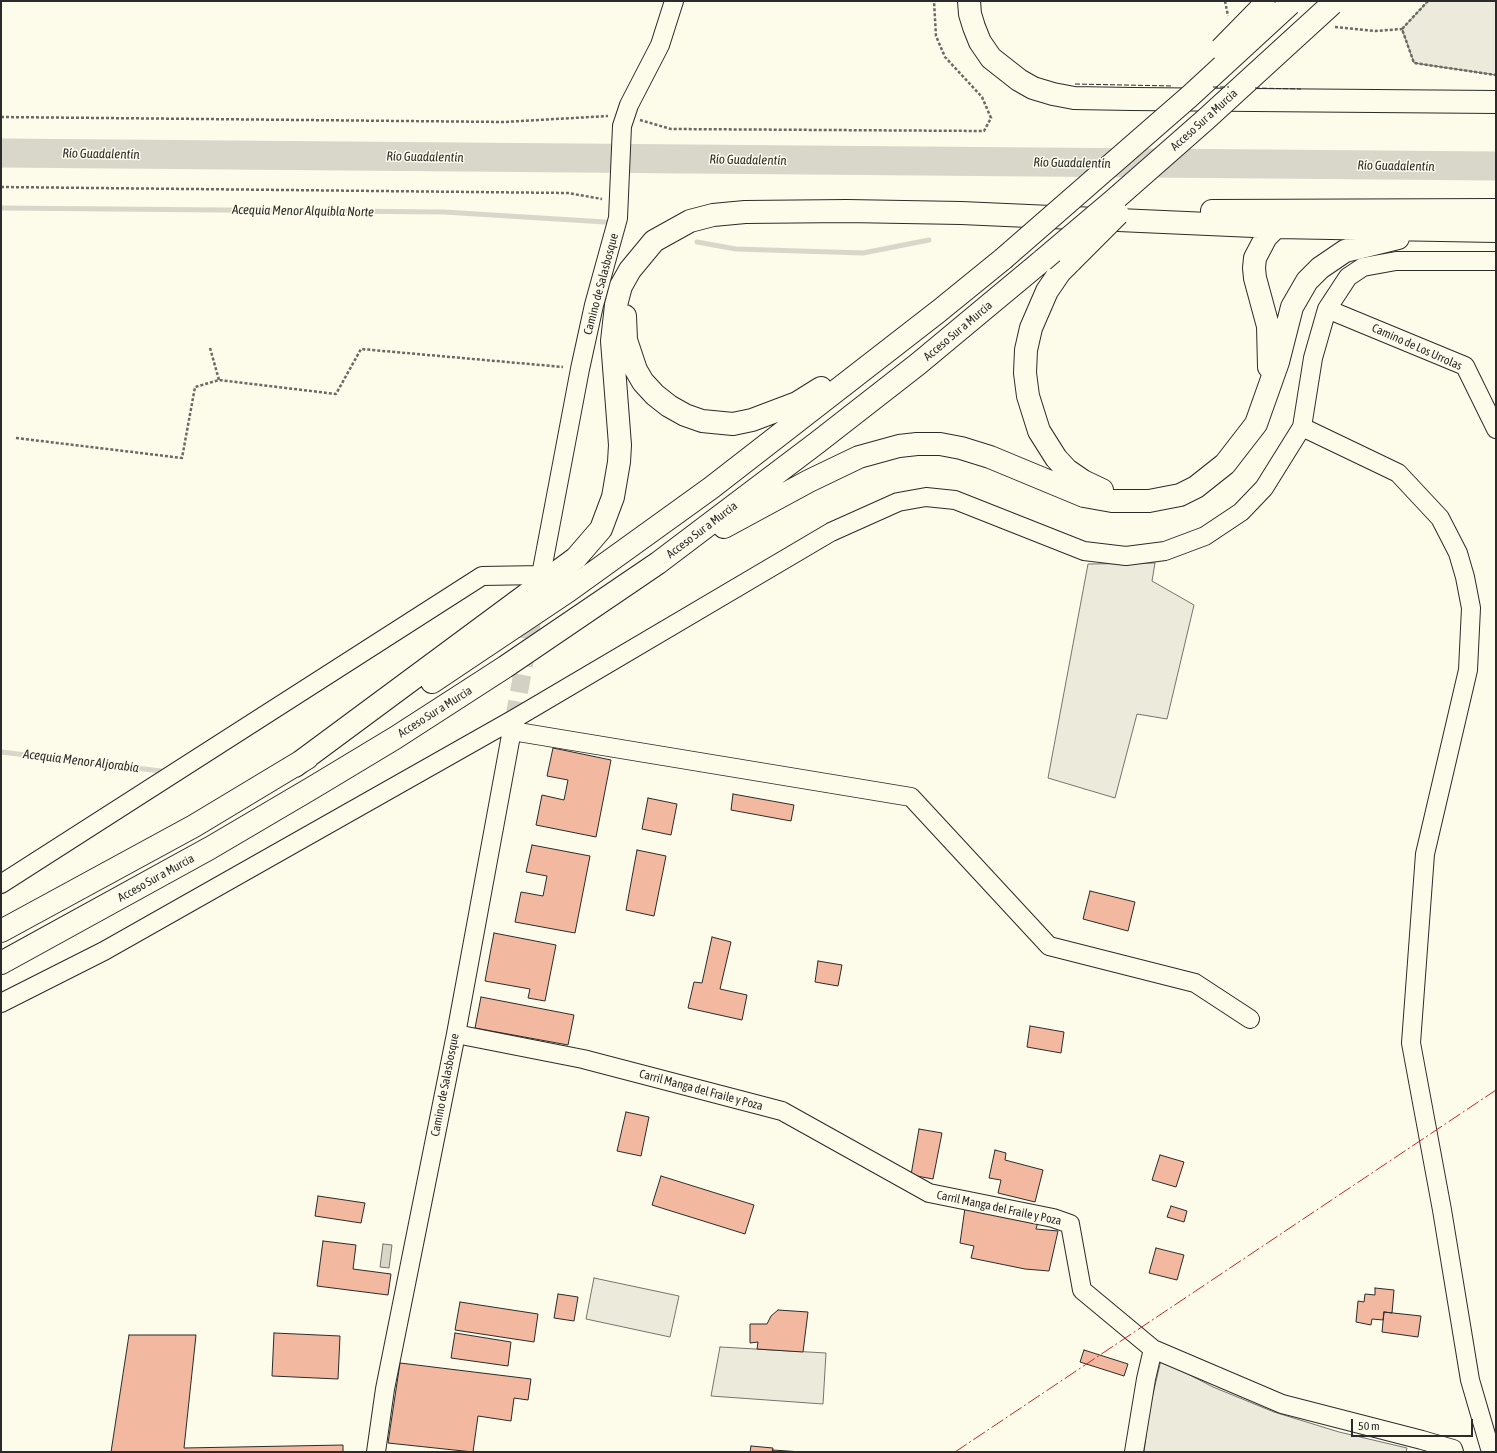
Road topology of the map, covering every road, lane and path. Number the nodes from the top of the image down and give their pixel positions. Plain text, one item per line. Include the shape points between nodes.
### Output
1 (674, 1) edge
2 (934, 1) edge
3 (969, 1) edge
4 (1428, 1) edge
5 (1266, 3) edge
6 (1292, 3) edge
7 (1333, 3) edge
8 (1496, 75) edge
9 (1496, 102) edge
10 (1, 117) edge
11 (1205, 120) junction
12 (624, 121) junction
13 (1092, 182) junction
14 (1, 187) edge
15 (620, 199) junction
16 (961, 213) junction
17 (1487, 221) edge
18 (1276, 227) junction
19 (654, 241) junction
20 (1496, 261) edge
21 (1327, 309) junction
22 (939, 311) junction
23 (210, 348) dead end
24 (580, 369) junction
25 (219, 380) junction
26 (1266, 400) junction
27 (1302, 427) junction
28 (1496, 430) edge
29 (16, 438) dead end
30 (1150, 501) junction
31 (658, 563) junction
32 (513, 725) junction
33 (295, 766) junction
34 (1, 884) edge
35 (1, 931) edge
36 (1, 963) edge
37 (1, 1003) edge
38 (1250, 1019) dead end
39 (456, 1034) junction
40 (1153, 1349) junction
41 (376, 1452) edge
42 (1134, 1452) edge
43 (1454, 1452) edge
44 (1491, 1452) edge

1 - 12 street, Camino de Salasbosque via 656,56
2 - 12 path via 936,36 945,57 982,97 991,118 984,131 671,129
3 - 9 highway via 974,28 991,58 1019,80 1052,94 1074,98
4 - 8 path via 1402,29 1414,63
5 - 13 highway, bridge
6 - 13 highway, bridge
7 - 11 highway, Acceso Sur a Murcia, bridge
10 - 12 path
11 - 30 highway, bridge via 1131,201 1060,272 1047,291 1031,328 1026,350 1026,373 1032,412 1056,458 1067,470 1083,481 1111,494
11 - 31 highway, Acceso Sur a Murcia, bridge via 1114,200 918,364
12 - 15 street, Camino de Salasbosque
13 - 22 highway, bridge
14 - 15 path via 568,193
15 - 24 street, Camino de Salasbosque via 616,230 594,305
16 - 17 highway via 1141,211
16 - 18 highway
16 - 19 highway via 833,211 713,215 690,221
17 - 18 highway via 1300,218
17 - 26 highway via 1372,243 1345,251 1320,268 1307,281 1292,307
18 - 26 highway via 1259,249 1254,268 1268,326
19 - 22 highway via 628,293 626,340 636,370 655,395 674,409 702,421 733,424 752,420 797,403
19 - 33 highway via 630,270 621,286 616,305 612,341 619,462 613,497 601,529 576,558
20 - 21 street via 1396,261 1363,267 1348,277
21 - 27 street via 1313,358
21 - 28 street, Camino de Los Urrolas via 1465,366
22 - 33 highway via 711,488 586,578 426,686
23 - 25 path
24 - 25 path via 362,349 336,394
24 - 34 street, Camino de Salasbosque via 541,575 482,576
25 - 29 path via 195,387 182,458
26 - 30 highway via 1252,430 1220,468 1196,487 1180,495
27 - 32 street via 1264,488 1241,512 1205,536 1165,551 1126,556 1084,551 955,500 926,497 898,502 831,532
27 - 44 street via 1398,474 1440,518 1458,554 1470,600 1468,670 1425,854 1411,1043 1470,1380
30 - 31 highway via 1112,501 1084,496 990,457 961,448 940,444 905,446 878,451 852,460
31 - 36 highway, Acceso Sur a Murcia via 395,738 210,848
32 - 37 street via 104,951
32 - 38 street via 911,797 1050,946 1195,983
32 - 39 street, Camino de Salasbosque
33 - 35 highway via 194,826
39 - 40 street, Carril Manga del Fraile y Poza via 583,1059 782,1111 929,1193 1053,1218 1070,1224 1082,1290
39 - 41 street, Camino de Salasbosque via 384,1389
40 - 42 street
40 - 43 street, Carril Manga del Fraile y Poza via 1282,1404 1422,1440 1453,1449

